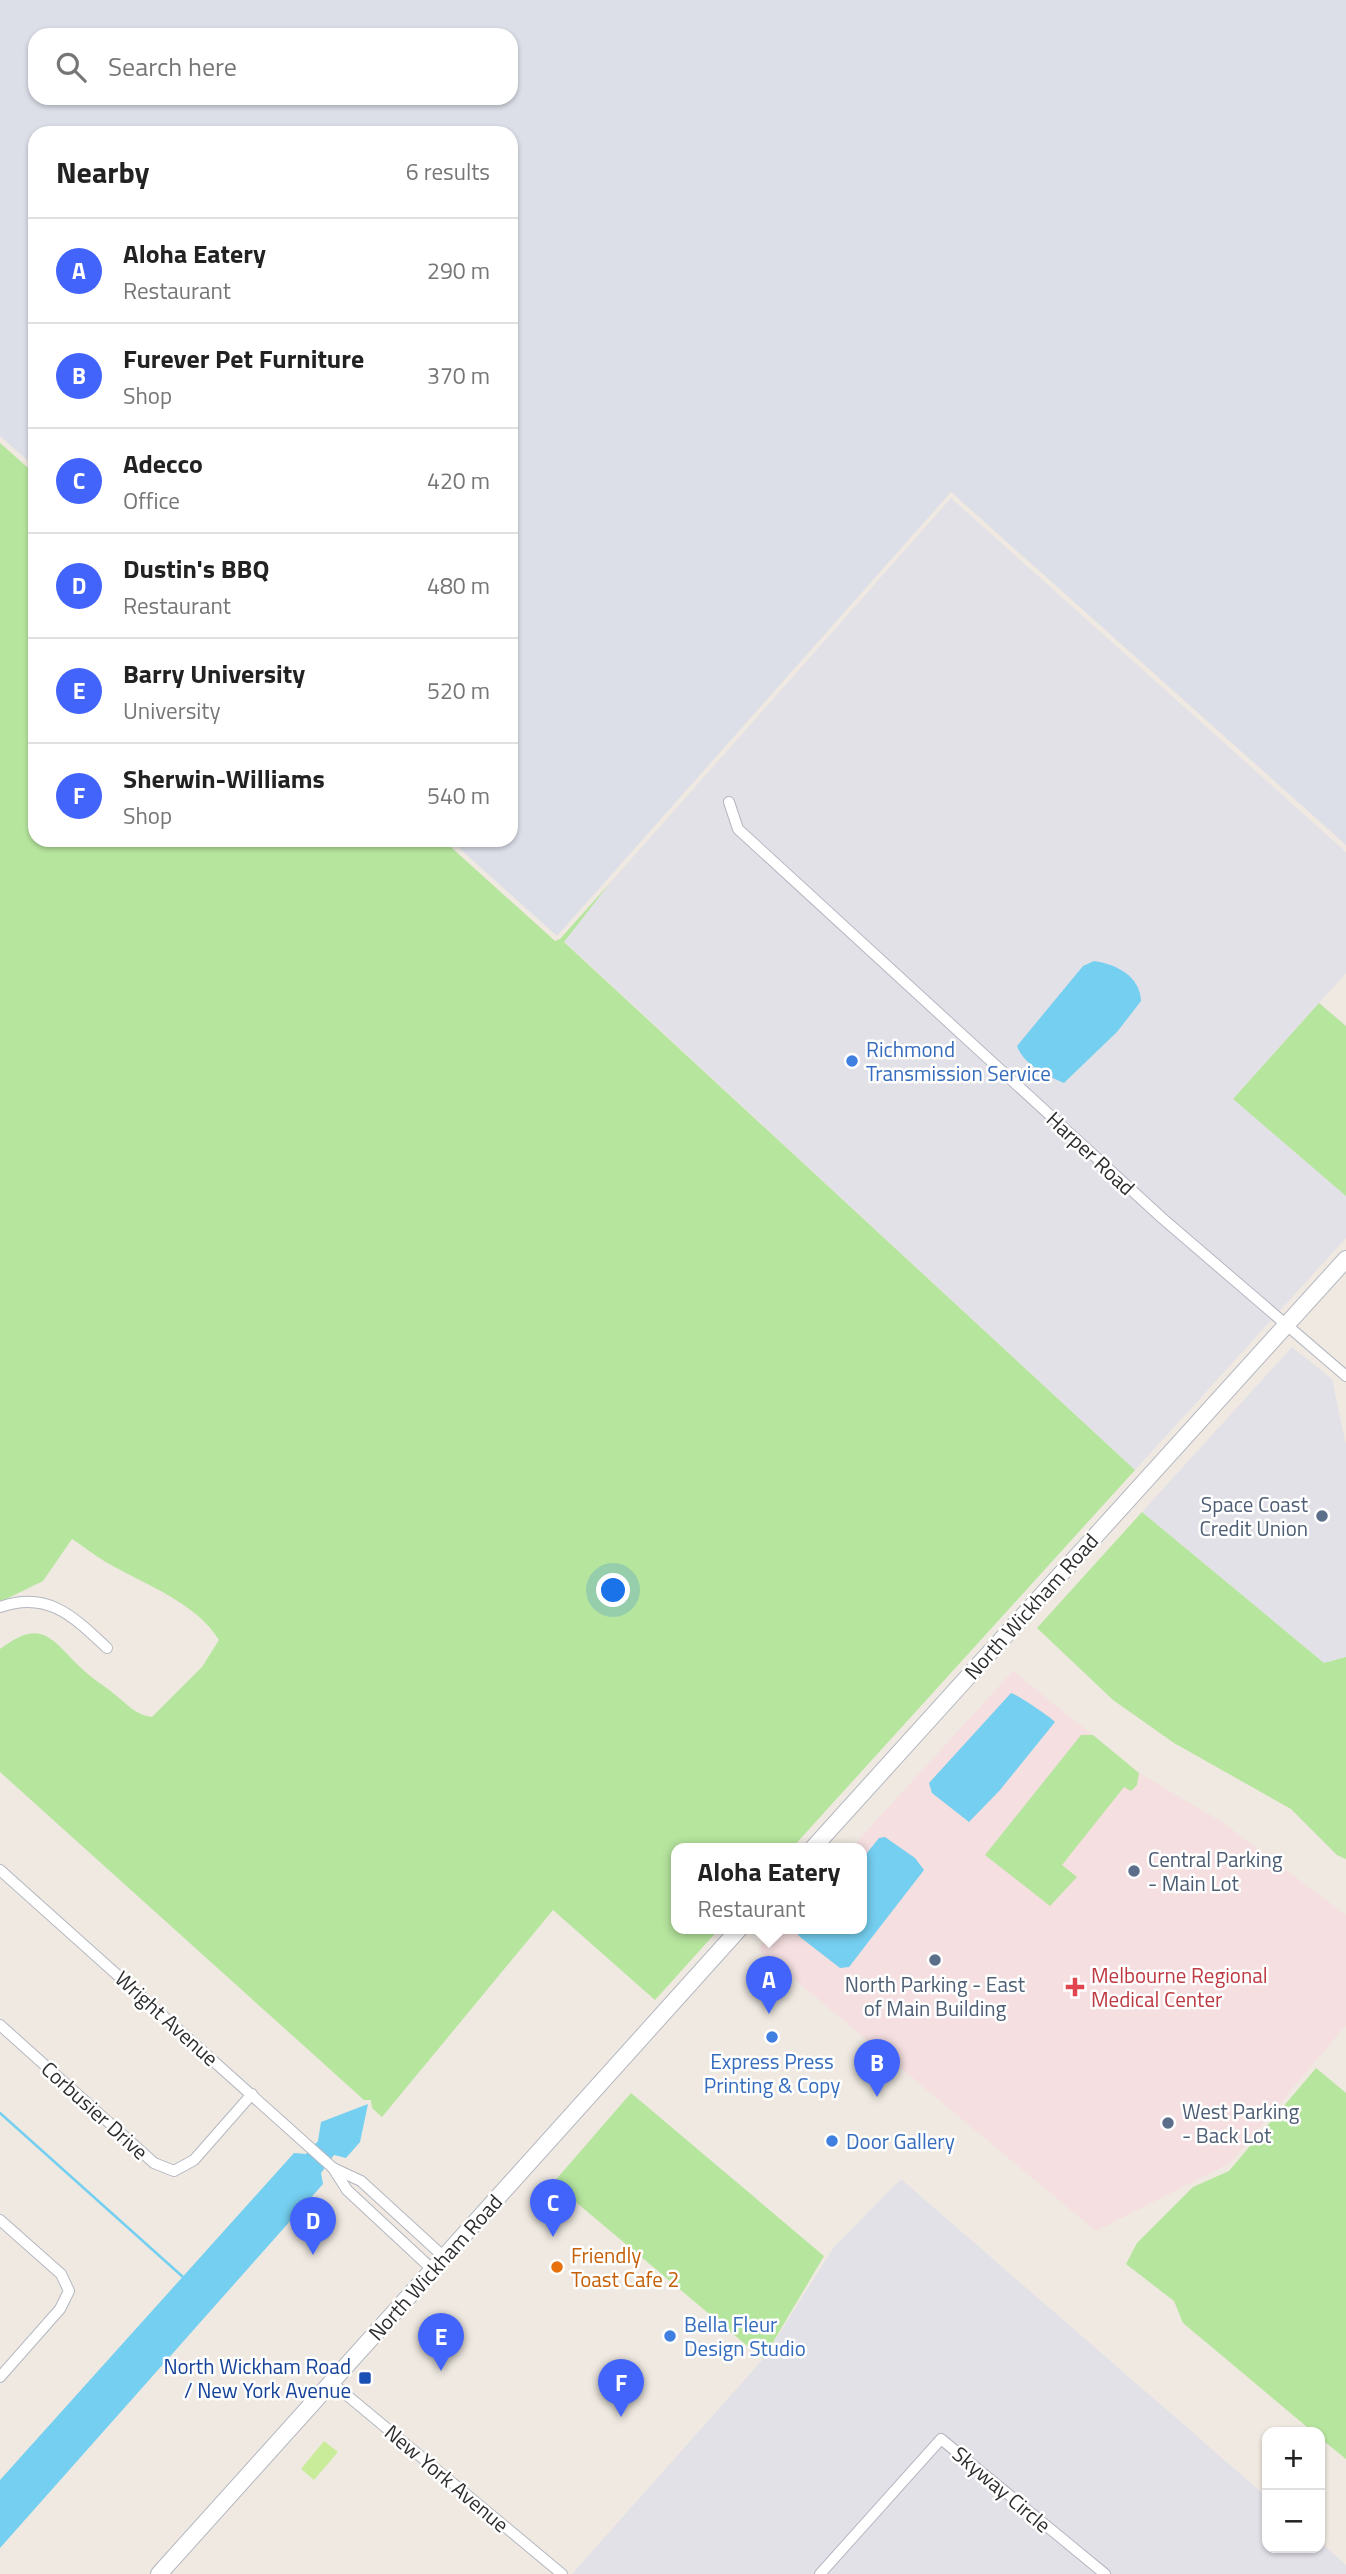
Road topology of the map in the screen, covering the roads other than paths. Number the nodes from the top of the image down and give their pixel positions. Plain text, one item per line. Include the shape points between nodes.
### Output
1 (729, 802) dead end
2 (1346, 1259) edge
3 (1286, 1324) junction
4 (1346, 1376) edge
5 (0, 1607) edge
6 (107, 1648) dead end
7 (818, 1843) edge
8 (0, 1870) edge
9 (735, 1934) edge
10 (0, 2025) edge
11 (252, 2094) junction
12 (333, 2168) junction
13 (0, 2220) edge
14 (444, 2257) junction
15 (432, 2270) junction
16 (0, 2377) edge
17 (331, 2382) junction
18 (159, 2574) edge
19 (562, 2574) edge
20 (820, 2574) edge
21 (1105, 2574) edge

1 - 3 street, Harper Road via 738,829 1154,1211
2 - 3 main road, North Wickham Road
3 - 4 street, Harper Road
3 - 7 main road, North Wickham Road
5 - 6 street via 44,1602 74,1617
8 - 11 street, Wright Avenue
9 - 14 main road, North Wickham Road
10 - 11 street, Corbusier Drive via 155,2163 174,2171 194,2160
11 - 12 street, Wright Avenue
12 - 14 street, Wright Avenue via 360,2181
12 - 15 street, Wright Avenue via 347,2190
13 - 16 street via 61,2274 69,2291 60,2309
14 - 15 main road, North Wickham Road
15 - 17 main road, North Wickham Road
17 - 18 main road, North Wickham Road
17 - 19 street, New York Avenue
20 - 21 street, Skyway Circle via 941,2439

